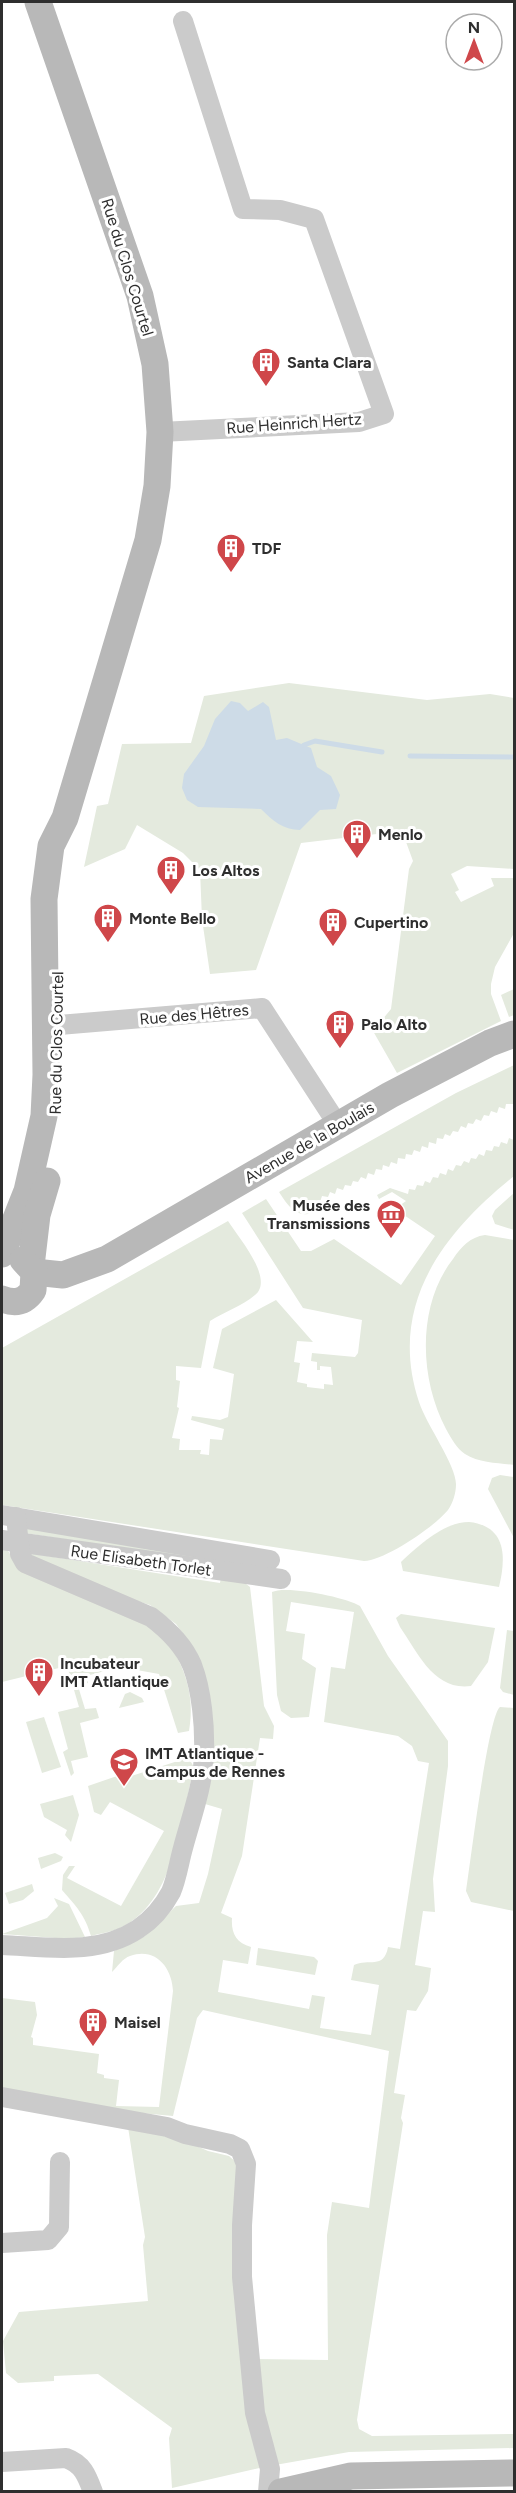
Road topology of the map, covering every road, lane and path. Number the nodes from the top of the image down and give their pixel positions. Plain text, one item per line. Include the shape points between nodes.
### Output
1 (38, 2) edge
2 (183, 21) dead end
3 (160, 432) junction
4 (65, 818) junction
5 (58, 1025) junction
6 (514, 1034) edge
7 (338, 1125) junction
8 (2, 1254) edge
9 (2, 1262) edge
10 (18, 1290) edge
11 (9, 1516) edge
12 (10, 1541) edge
13 (270, 1560) dead end
14 (281, 1580) dead end
15 (2, 1945) edge
16 (2, 2097) edge
17 (60, 2162) dead end
18 (2, 2243) edge
19 (2, 2462) edge
20 (514, 2473) edge
21 (93, 2492) edge
22 (268, 2492) edge
23 (281, 2492) edge

1 - 3 main road, Rue du Clos Courtel via 140,296 155,364
2 - 3 street, Rue Heinrich Hertz via 243,209 280,210 314,219 384,414 359,422
3 - 4 main road, Rue du Clos Courtel via 148,540
4 - 5 main road, Rue du Clos Courtel via 59,888
4 - 8 main road, Rue du Clos Courtel via 51,846 44,899 44,1116 27,1191
5 - 7 street, Rue des Hêtres via 262,1008
5 - 10 main road, Rue du Clos Courtel via 51,1164
6 - 7 main road, Avenue de la Boulais via 490,1042
7 - 10 main road, Avenue de la Boulais via 107,1259
9 - 10 main road, Avenue de la Boulais via 19,1259
11 - 12 street
11 - 13 street, Rue Elisabeth Torlet
12 - 14 street, Rue Elisabeth Torlet
12 - 15 street via 31,1567 140,1612 164,1627 192,1665 199,1692 204,1757 172,1890 150,1920 124,1937 87,1948
16 - 22 street via 167,2127 240,2149 246,2163 242,2235 246,2336 255,2413 270,2469
17 - 18 street via 58,2227 48,2240
19 - 21 street via 66,2458 76,2461
20 - 23 main road via 351,2476

